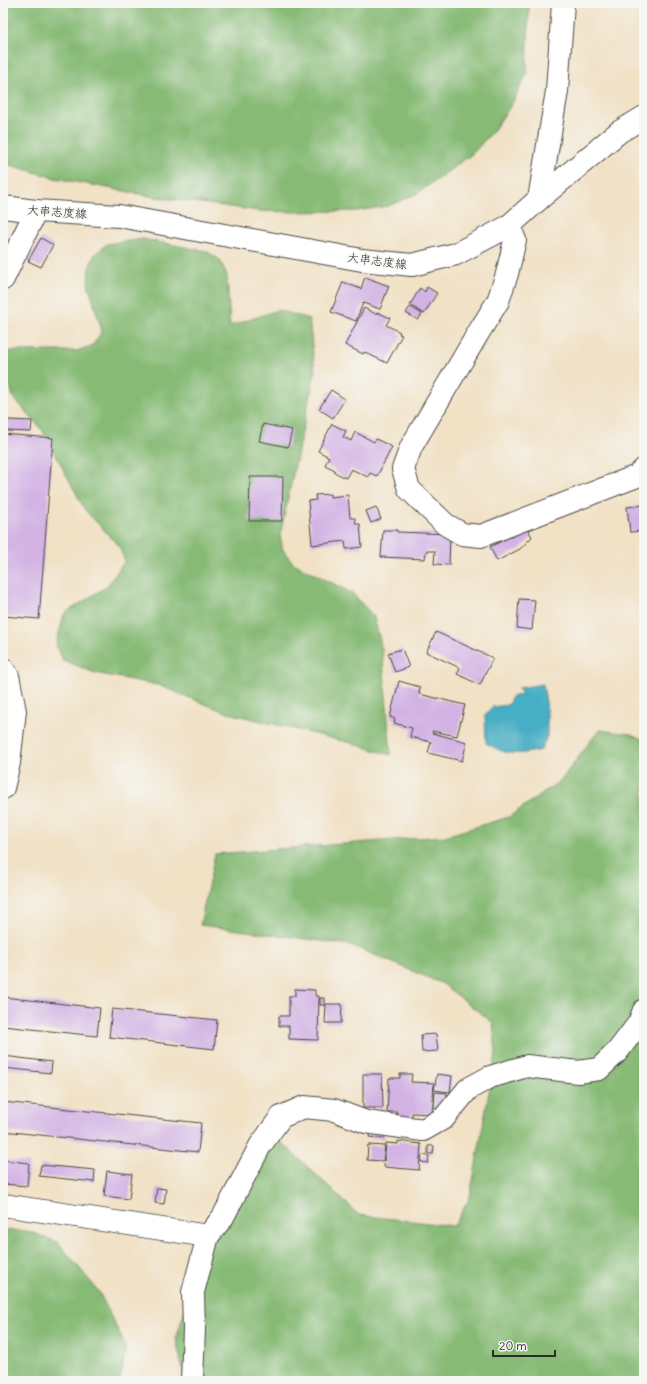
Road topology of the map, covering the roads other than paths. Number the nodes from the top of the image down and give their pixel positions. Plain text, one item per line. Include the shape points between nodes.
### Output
1 (563, 3) edge
2 (644, 117) edge
3 (539, 199) junction
4 (3, 207) edge
5 (36, 211) junction
6 (509, 226) junction
7 (3, 279) edge
8 (644, 469) edge
9 (3, 669) edge
10 (3, 788) edge
11 (644, 1010) edge
12 (3, 1205) edge
13 (208, 1236) junction
14 (192, 1381) edge

1 - 3 street via 556,90
2 - 3 street, 大串志度線 via 619,132
3 - 6 street, 大串志度線
4 - 5 street, 大串志度線
5 - 6 street, 大串志度線 via 119,216 362,260 412,265 456,254
5 - 7 street
6 - 8 street via 515,240 498,301 411,447 404,469 409,489 445,524 462,534 481,536 637,476
9 - 10 street via 8,676 15,711 9,763
11 - 13 street via 639,1022 617,1052 599,1069 578,1072 527,1066 490,1077 468,1089 444,1118 423,1130 366,1122 334,1110 304,1107 281,1117 260,1146 223,1217
12 - 13 street
13 - 14 street via 193,1292

